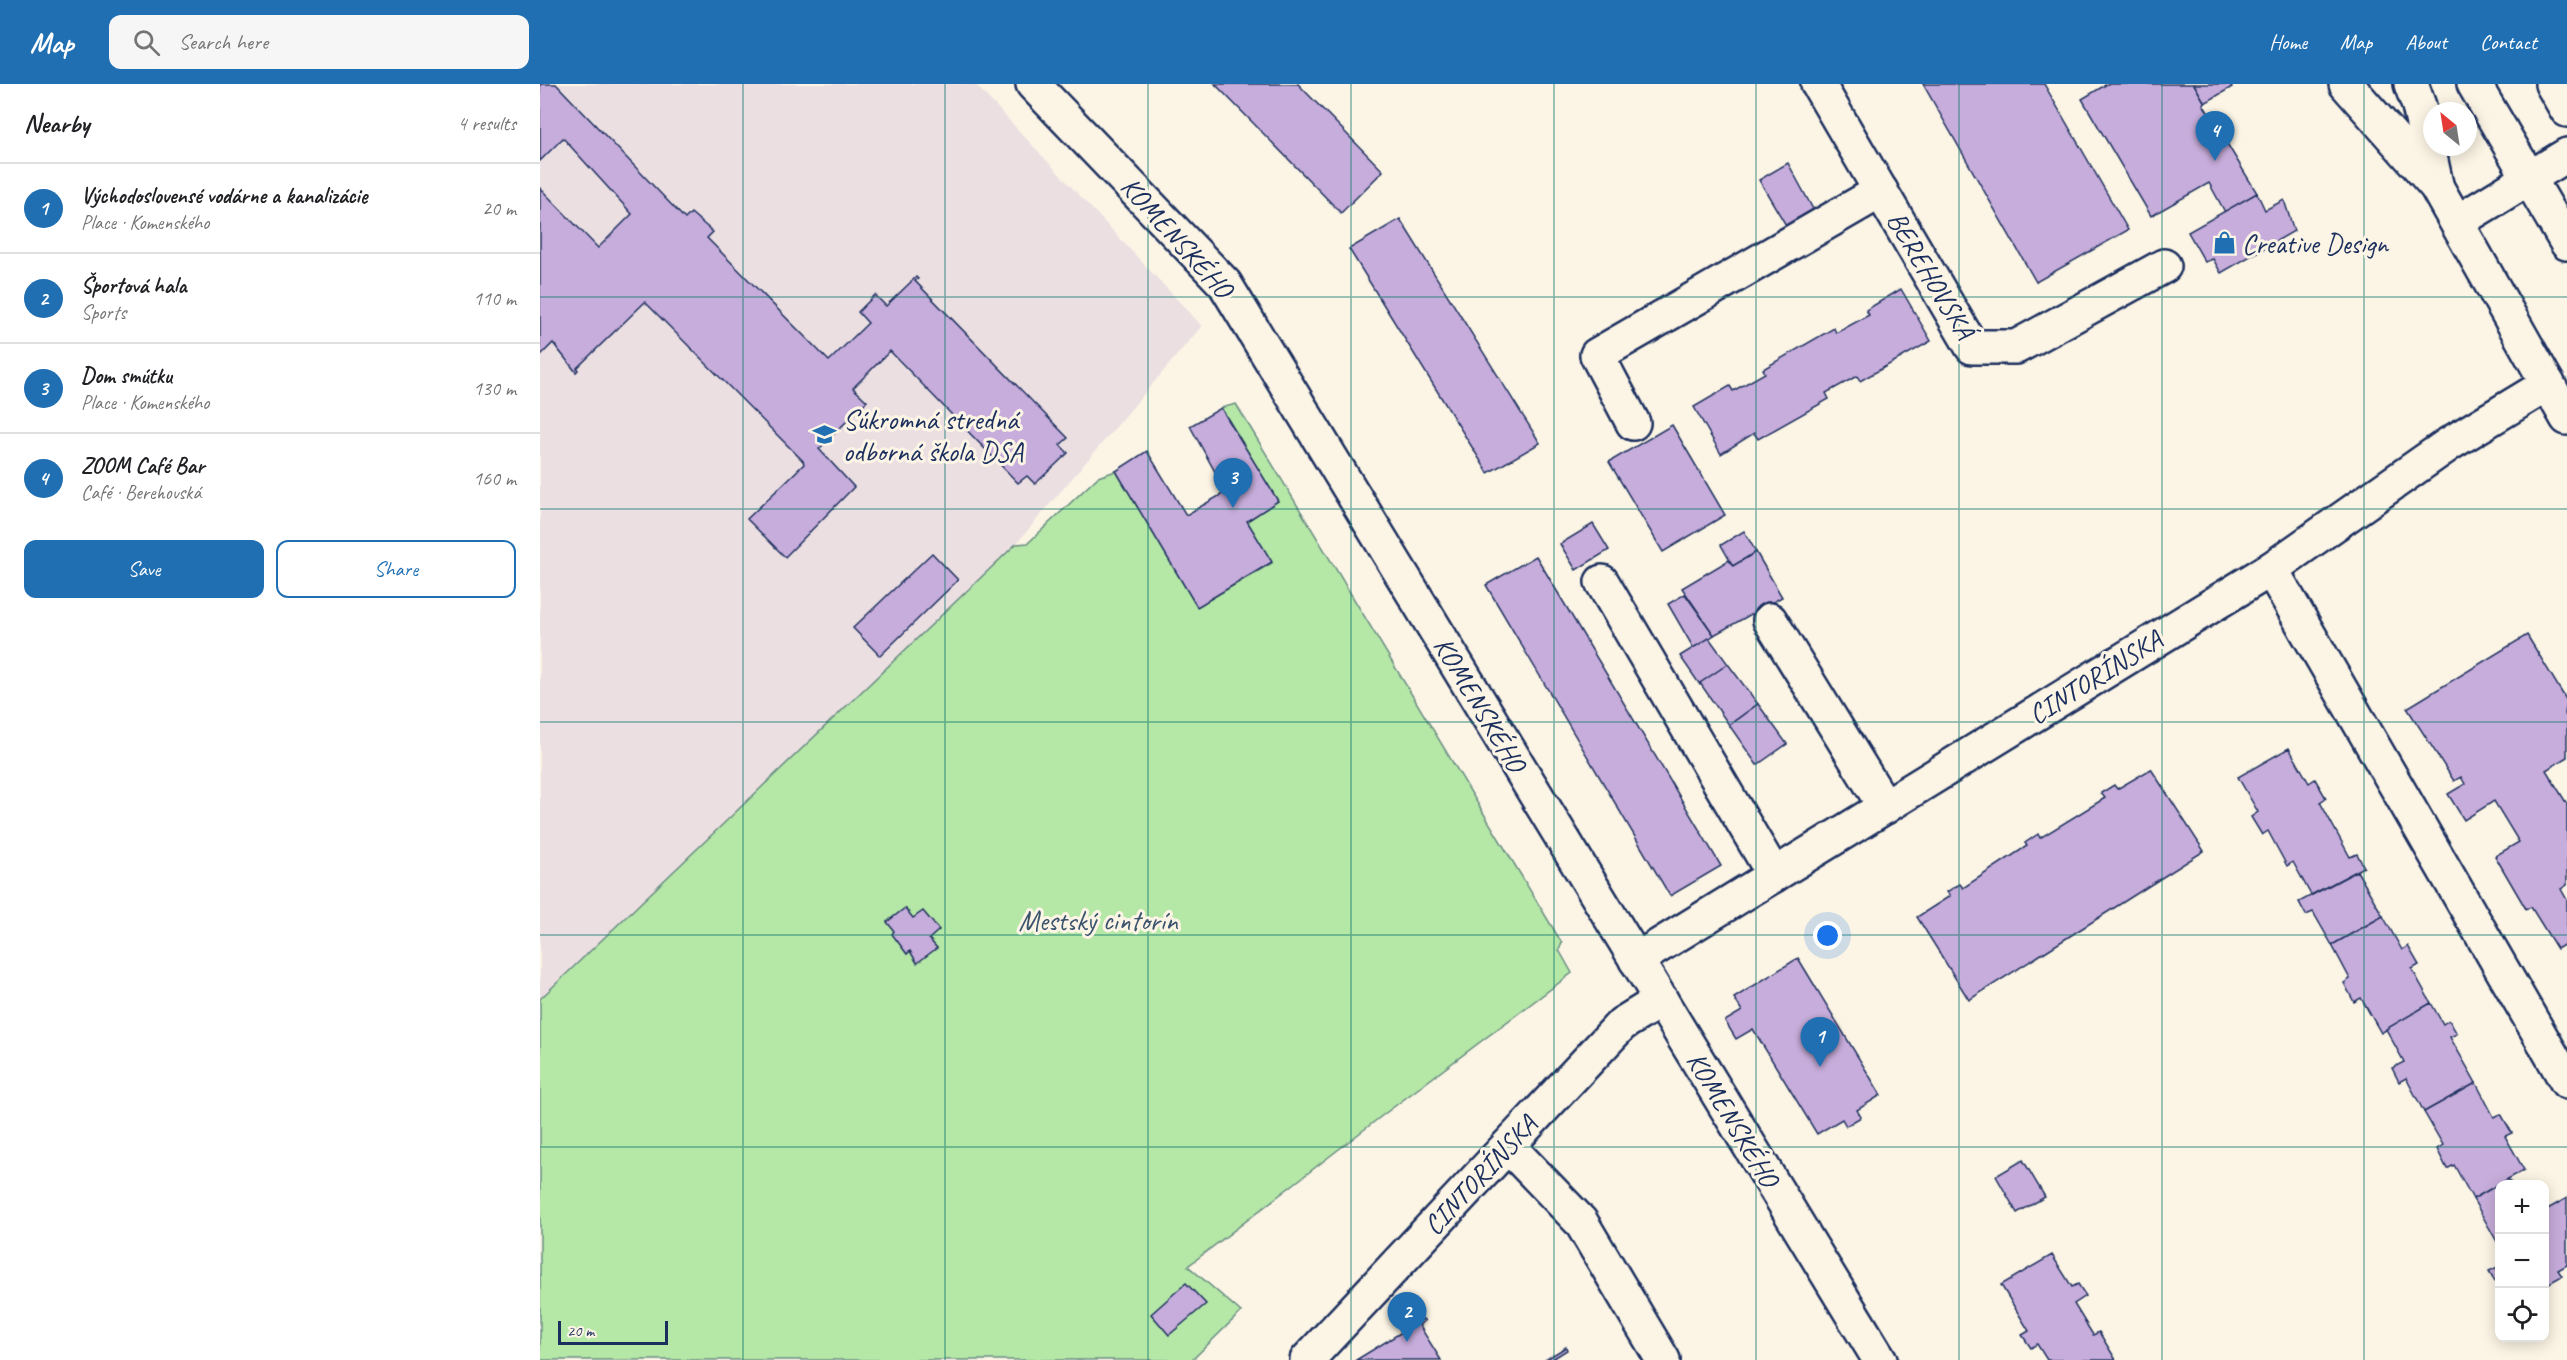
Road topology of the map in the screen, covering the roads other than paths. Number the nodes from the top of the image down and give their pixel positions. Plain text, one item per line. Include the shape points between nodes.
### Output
1 (1033, 84) edge
2 (1818, 84) edge
3 (2348, 84) edge
4 (2378, 84) edge
5 (2411, 84) edge
6 (2474, 84) edge
7 (2552, 84) edge
8 (2567, 110) edge
9 (2567, 155) edge
10 (2528, 177) junction
11 (2436, 186) junction
12 (1881, 191) junction
13 (2457, 222) junction
14 (2567, 243) edge
15 (2164, 266) dead end
16 (2548, 384) junction
17 (2567, 418) edge
18 (1633, 423) dead end
19 (2271, 569) junction
20 (1602, 582) dead end
21 (1770, 620) dead end
22 (1885, 807) junction
23 (1774, 875) junction
24 (1636, 960) junction
25 (1660, 1000) junction
26 (2567, 1082) edge
27 (1508, 1146) junction
28 (1307, 1360) edge
29 (1663, 1360) edge
30 (1880, 1360) edge

1 - 24 street, KOMENSKÉHO via 1225,284
2 - 12 street, BEREHOVSKÁ
3 - 4 street
3 - 11 street
5 - 11 street via 2420,106
6 - 10 street
7 - 8 street
9 - 10 street
10 - 13 street
10 - 14 street
11 - 13 street
12 - 15 street, BEREHOVSKÁ via 1972,347 2016,347
12 - 18 street via 1597,355
13 - 16 street
16 - 17 street
16 - 19 street, CINTORÍNSKA via 2449,444
19 - 22 street, CINTORÍNSKA
19 - 26 street
20 - 23 street
21 - 22 street
22 - 23 street, CINTORÍNSKA
23 - 24 street, CINTORÍNSKA
24 - 25 street, KOMENSKÉHO
25 - 27 street, CINTORÍNSKA via 1622,1024
25 - 30 street, KOMENSKÉHO
27 - 28 street, CINTORÍNSKA
27 - 29 street via 1581,1222

